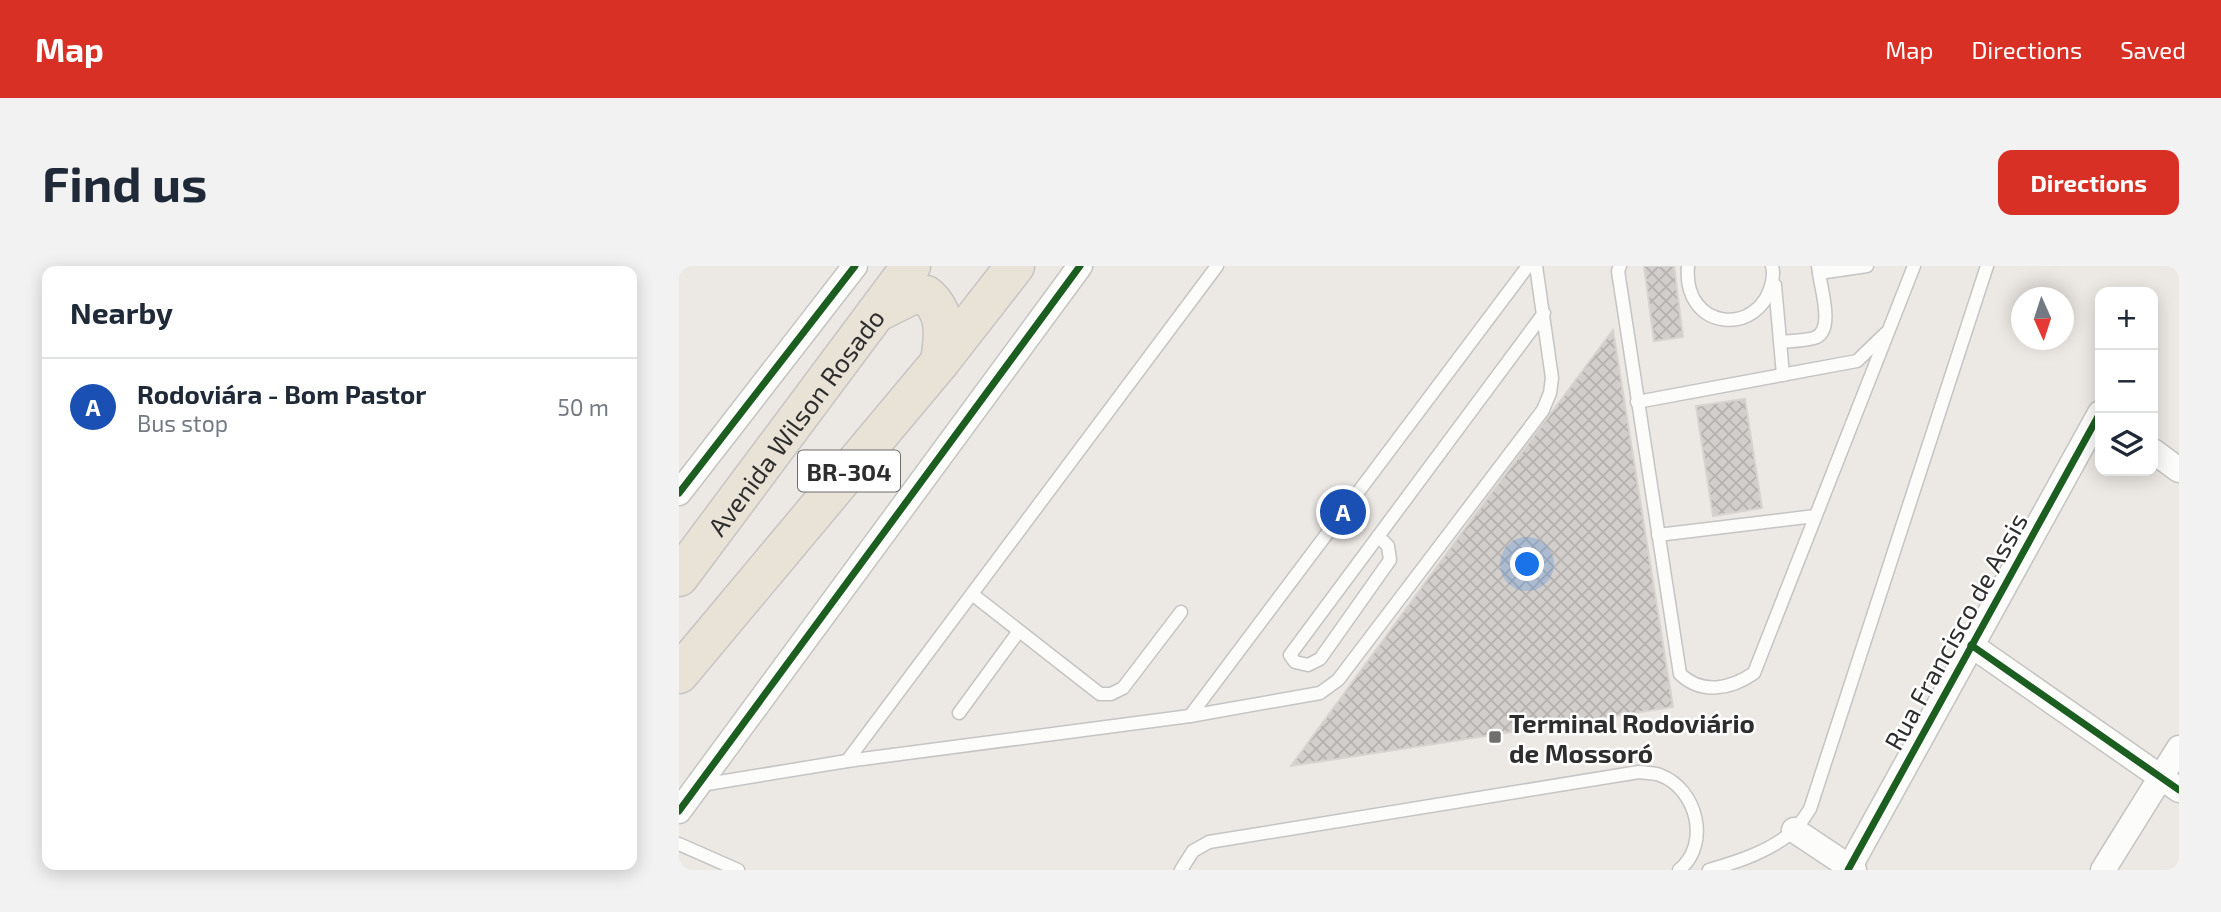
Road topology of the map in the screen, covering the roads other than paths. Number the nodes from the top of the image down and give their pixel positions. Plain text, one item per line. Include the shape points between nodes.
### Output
1 (855, 266) edge
2 (911, 266) edge
3 (1015, 266) edge
4 (1080, 266) edge
5 (1217, 266) edge
6 (1528, 266) edge
7 (1536, 266) edge
8 (1620, 266) edge
9 (1688, 266) edge
10 (1867, 266) edge
11 (1914, 266) edge
12 (1987, 266) edge
13 (1773, 269) edge
14 (1818, 269) edge
15 (1544, 313) junction
16 (873, 315) junction
17 (1888, 331) junction
18 (1781, 342) junction
19 (940, 362) junction
20 (1783, 375) junction
21 (1637, 402) junction
22 (2095, 422) edge
23 (2158, 455) edge
24 (2179, 470) edge
25 (679, 493) edge
26 (1815, 516) junction
27 (1658, 535) junction
28 (1378, 536) junction
29 (679, 577) edge
30 (972, 594) junction
31 (1181, 612) dead end
32 (1019, 631) junction
33 (1972, 645) junction
34 (679, 674) edge
35 (959, 713) dead end
36 (1190, 716) junction
37 (2179, 748) edge
38 (847, 761) junction
39 (2169, 783) edge
40 (698, 785) junction
41 (679, 810) edge
42 (1794, 830) junction
43 (679, 844) edge
44 (1850, 869) edge
45 (738, 870) edge
46 (1181, 870) edge
47 (1679, 870) edge
48 (1709, 870) edge
49 (2103, 870) edge

1 - 25 street
2 - 16 highway, Avenida Wilson Rosado / BR-304
3 - 19 highway, BR-304
4 - 40 street
5 - 30 lane
6 - 36 lane
7 - 15 lane
8 - 21 lane
9 - 13 lane via 1690,291 1697,306 1708,316 1723,320 1748,316 1760,307 1769,294
10 - 14 lane
11 - 17 lane
12 - 42 lane via 1810,808
13 - 18 lane
14 - 18 lane via 1826,324 1822,332 1816,338
15 - 28 lane
15 - 36 lane via 1552,378 1543,410 1338,680 1320,693
16 - 19 highway via 912,295 926,295 941,315
16 - 29 highway, Avenida Wilson Rosado / BR-304
17 - 20 lane via 1857,361
17 - 26 lane
18 - 20 lane
19 - 34 highway, BR-304
20 - 21 lane
21 - 27 lane
22 - 33 street, Rua Francisco de Assis
23 - 24 street
26 - 27 lane
26 - 27 lane via 1754,673 1722,687 1702,688 1681,674
28 - 28 lane via 1290,655 1295,662 1308,665 1320,659 1391,561 1388,546
30 - 32 lane
30 - 38 lane
31 - 32 lane via 1123,688 1111,694 1100,694
32 - 35 lane
33 - 39 street
33 - 44 street, Rua Francisco de Assis
36 - 38 lane
37 - 39 street
38 - 40 lane
39 - 49 street
40 - 41 street
42 - 44 street
42 - 48 lane via 1741,861
43 - 45 lane
46 - 47 lane via 1193,851 1209,842 1639,772 1660,775 1691,803 1699,824 1686,865

